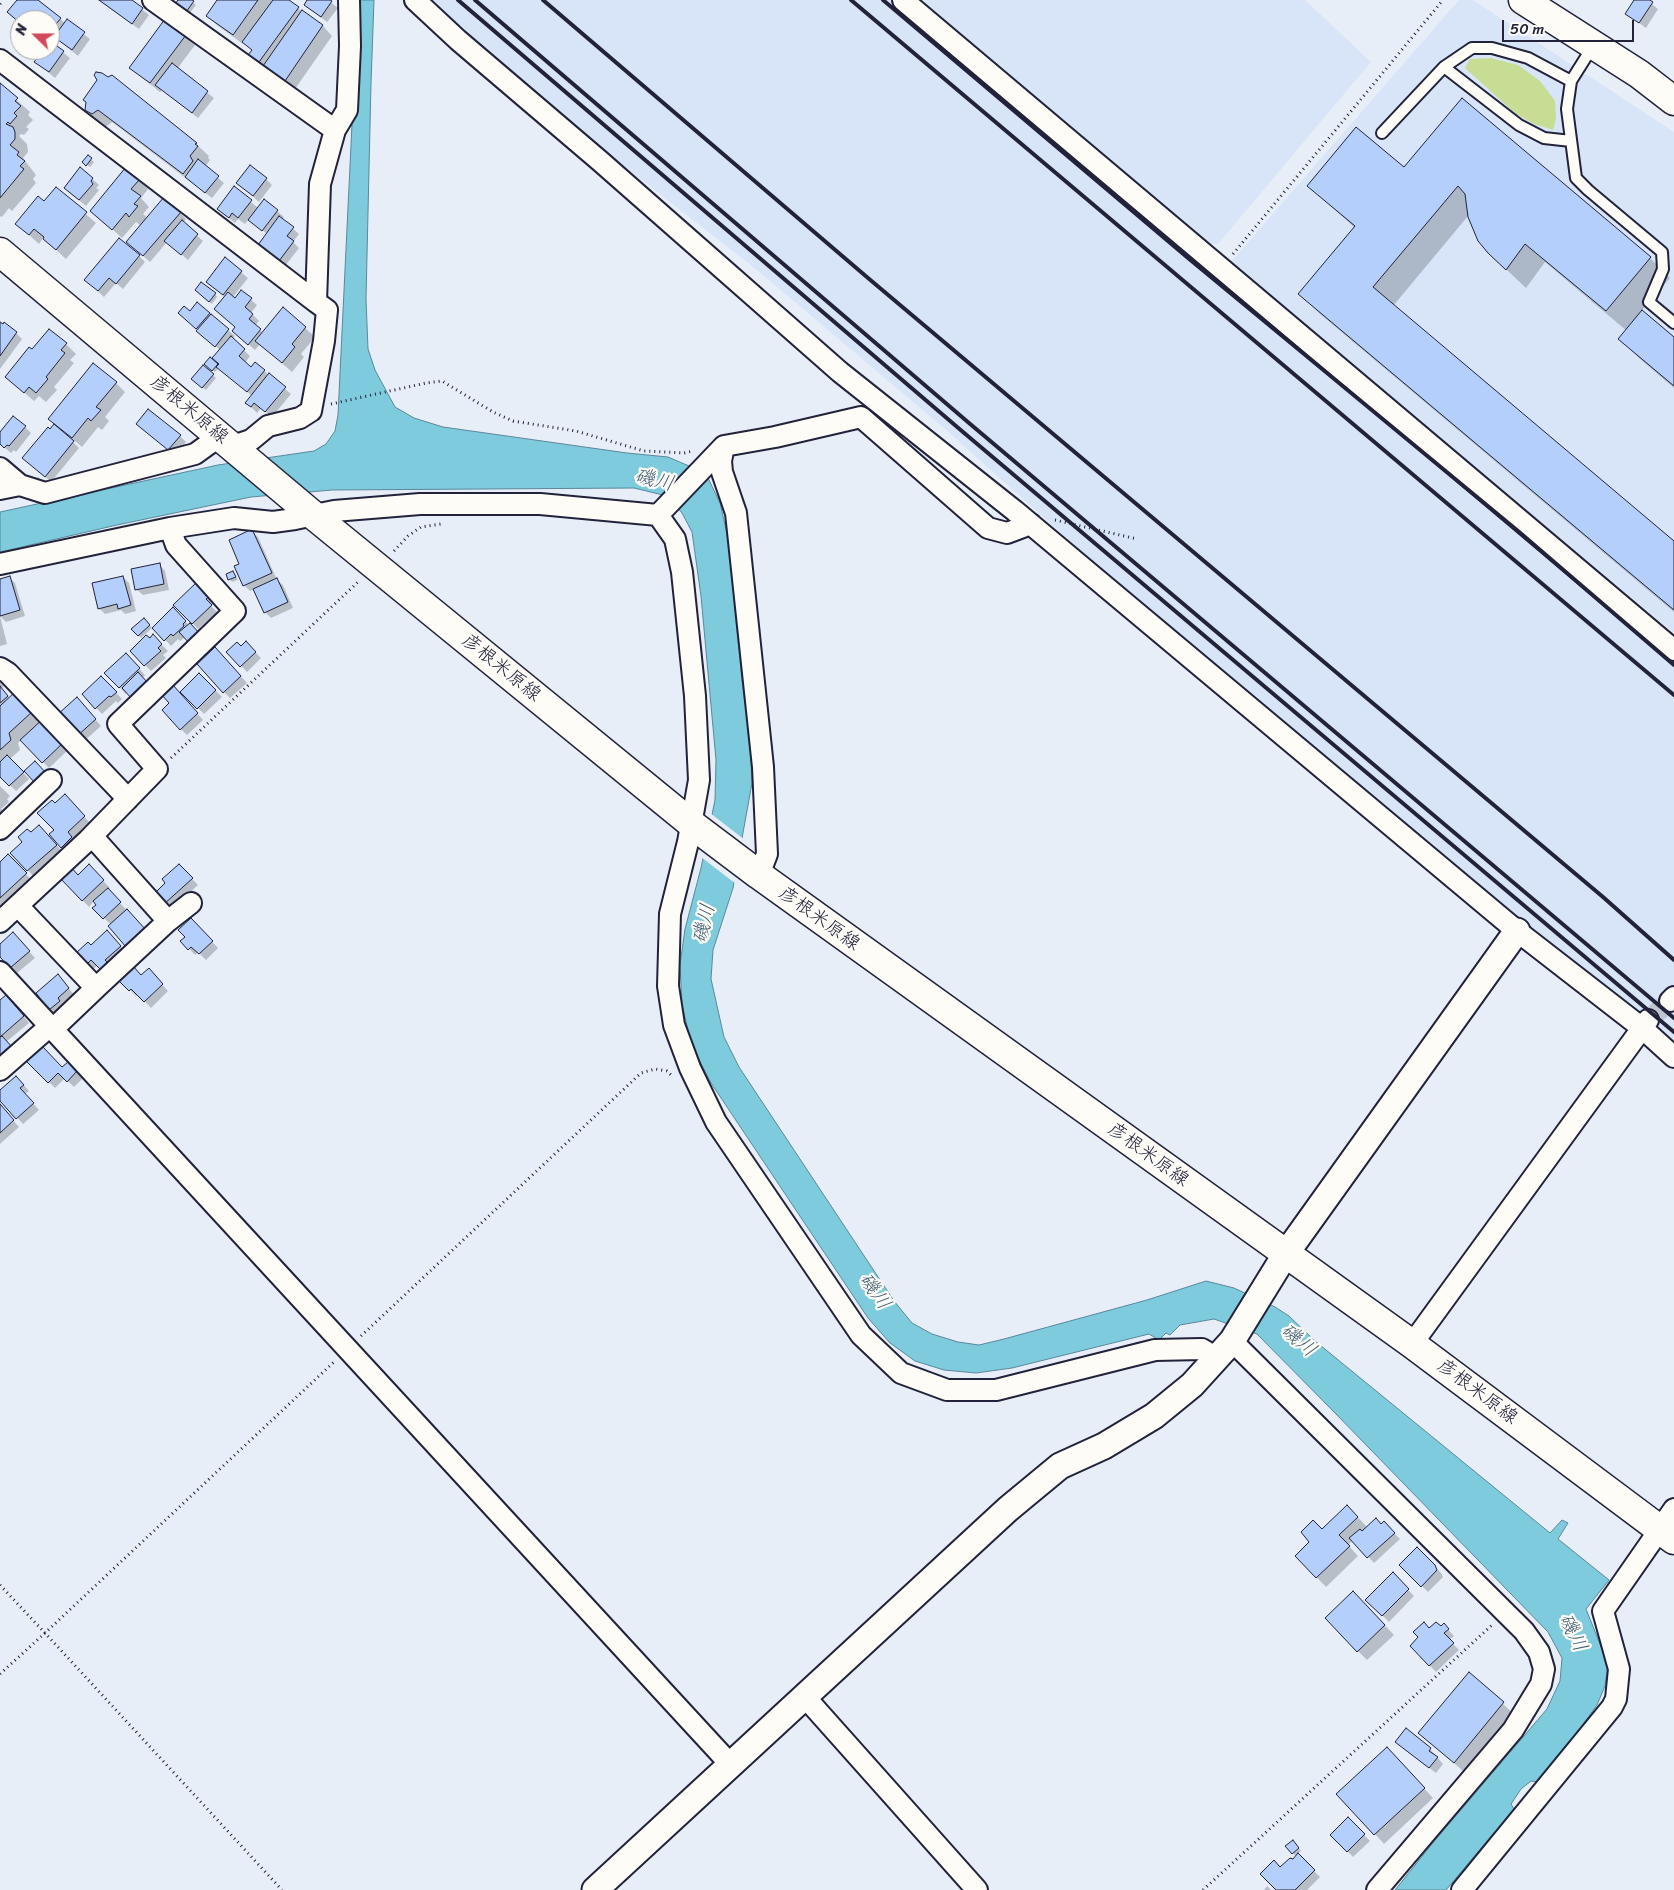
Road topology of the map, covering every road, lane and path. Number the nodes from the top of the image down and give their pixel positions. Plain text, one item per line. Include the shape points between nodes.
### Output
1 (4, 0) edge
2 (154, 0) edge
3 (349, 0) edge
4 (415, 0) edge
5 (903, 0) edge
6 (1443, 0) edge
7 (1523, 0) edge
8 (0, 4) edge
9 (1593, 45) junction
10 (0, 60) edge
11 (1444, 67) junction
12 (1571, 81) junction
13 (1674, 101) edge
14 (335, 130) junction
15 (1382, 133) dead end
16 (1571, 141) junction
17 (0, 252) edge
18 (1229, 258) dead end
19 (316, 302) junction
20 (1674, 323) edge
21 (331, 404) dead end
22 (230, 444) junction
23 (719, 451) junction
24 (0, 468) edge
25 (20, 485) junction
26 (0, 489) edge
27 (309, 511) junction
28 (662, 512) junction
29 (1051, 520) dead end
30 (1031, 524) junction
31 (170, 528) junction
32 (1138, 539) dead end
33 (0, 564) edge
34 (358, 582) dead end
35 (1674, 650) edge
36 (0, 668) edge
37 (157, 769) junction
38 (52, 780) dead end
39 (128, 798) junction
40 (695, 827) junction
41 (0, 830) edge
42 (92, 836) junction
43 (755, 872) junction
44 (191, 903) dead end
45 (18, 906) junction
46 (168, 921) junction
47 (0, 922) edge
48 (1517, 931) junction
49 (0, 972) edge
50 (96, 988) junction
51 (1645, 1024) junction
52 (51, 1028) junction
53 (1674, 1057) edge
54 (0, 1070) edge
55 (1285, 1254) junction
56 (1412, 1344) junction
57 (1227, 1346) junction
58 (1669, 1526) edge
59 (1505, 1613) junction
60 (0, 1674) edge
61 (805, 1697) junction
62 (731, 1765) junction
63 (282, 1890) edge
64 (595, 1890) edge
65 (977, 1890) edge
66 (1203, 1890) edge
67 (1377, 1890) edge
68 (1462, 1890) edge

1 - 8 path
2 - 14 street
3 - 14 street via 347,110
4 - 30 street via 840,372
5 - 35 street
6 - 18 path
7 - 9 main road
9 - 12 lane
9 - 13 main road
10 - 19 street
11 - 12 lane via 1472,48 1492,48 1528,58
11 - 15 lane
11 - 16 lane via 1519,125 1544,138
12 - 16 lane via 1568,109
14 - 19 street via 320,184
16 - 20 lane via 1576,178 1662,252 1663,268 1648,302
17 - 22 main road, 彦根米原線
19 - 22 street via 328,310 312,410 300,418 268,426 251,440
21 - 23 path via 442,381 512,421 576,431 644,451
22 - 25 street via 45,493
22 - 27 main road, 彦根米原線
23 - 28 street
23 - 30 street via 861,417 988,528 1007,533
23 - 43 street via 736,512 763,767 767,854
24 - 25 street
25 - 26 street
27 - 28 street via 453,503 540,504
27 - 31 street via 295,519 273,522 234,518
27 - 40 main road, 彦根米原線
28 - 40 street via 675,539 682,572 699,780
29 - 32 path
30 - 48 street
31 - 33 street
31 - 37 street via 176,545 235,611 118,724
34 - 37 path
36 - 39 street
37 - 39 street
38 - 41 street
39 - 42 street
40 - 43 main road, 彦根米原線
40 - 57 street via 670,914 668,986 674,1024 690,1068 716,1122 861,1335 901,1373 947,1390 996,1390 1155,1350
42 - 45 street
42 - 46 street
43 - 55 main road, 彦根米原線
44 - 46 street
45 - 47 street
45 - 50 street
46 - 50 street
48 - 51 street
48 - 55 street
49 - 52 street
50 - 52 street
51 - 53 street
51 - 56 street
52 - 54 street
52 - 62 street
55 - 56 main road, 彦根米原線
55 - 57 street
56 - 58 main road, 彦根米原線
57 - 59 street
57 - 61 street via 1192,1385 1154,1416 1104,1446 1060,1466 1008,1509
58 - 68 street via 1603,1611 1619,1669 1612,1707
59 - 66 path
59 - 67 street via 1539,1652 1544,1669 1541,1684 1513,1730
60 - 63 path via 44,1633
61 - 62 street
61 - 65 street
62 - 64 street

